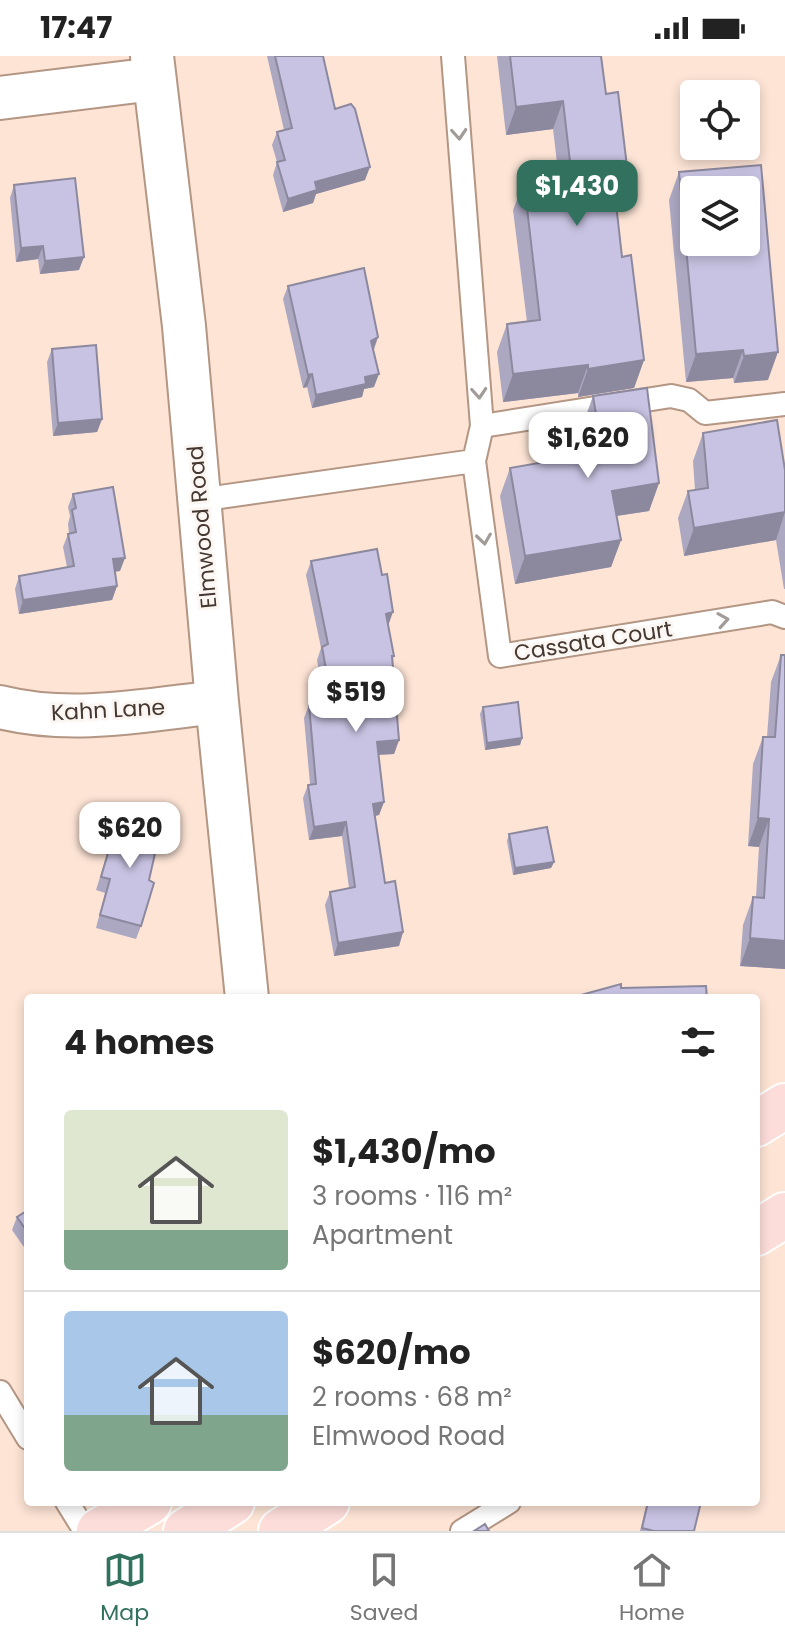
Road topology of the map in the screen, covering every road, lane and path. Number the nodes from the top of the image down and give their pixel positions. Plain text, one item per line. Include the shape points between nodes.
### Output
1 (453, 56) edge
2 (153, 68) edge
3 (0, 98) edge
4 (785, 404) edge
5 (482, 426) junction
6 (474, 461) junction
7 (199, 500) junction
8 (785, 617) edge
9 (217, 702) junction
10 (0, 707) edge
11 (247, 994) edge
12 (785, 1215) edge
13 (760, 1231) edge
14 (0, 1392) edge
15 (24, 1431) edge
16 (69, 1506) edge
17 (142, 1506) edge
18 (226, 1506) edge
19 (503, 1506) edge
20 (85, 1531) edge
21 (99, 1531) edge
22 (186, 1531) edge
23 (462, 1531) edge

1 -> 5 lane, Cassata Court
2 - 3 street
2 - 7 street, Elmwood Road
4 - 5 lane via 705,413 689,400 671,396
5 - 6 lane, Cassata Court
6 - 7 lane
6 -> 8 lane, Cassata Court via 500,656 772,612
7 - 9 street, Elmwood Road
9 - 10 street, Kahn Lane via 98,716
9 - 11 street, Elmwood Road
12 - 13 main road
14 - 15 lane
16 - 20 lane
17 - 21 main road
18 - 22 main road
19 - 23 lane

